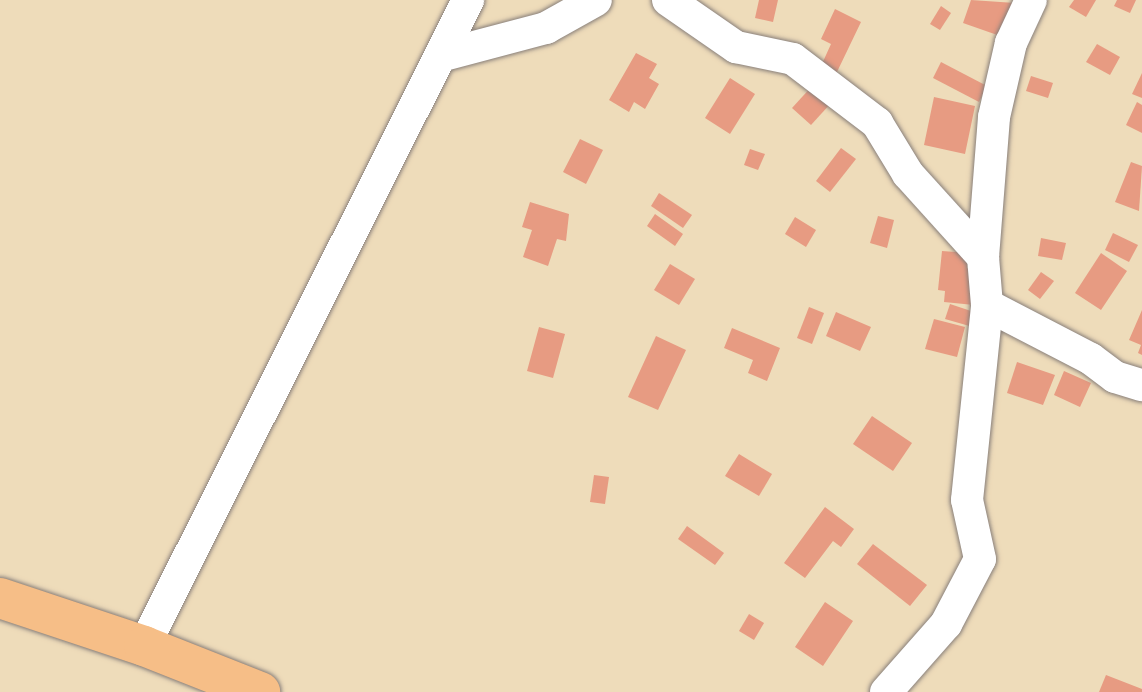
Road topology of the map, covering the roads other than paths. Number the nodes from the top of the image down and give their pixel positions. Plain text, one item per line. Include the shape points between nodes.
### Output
1 (468, 0) edge
2 (596, 0) edge
3 (668, 0) edge
4 (1031, 0) edge
5 (440, 56) junction
6 (983, 257) junction
7 (987, 305) junction
8 (1142, 385) edge
9 (0, 598) edge
10 (144, 646) junction
11 (260, 692) edge
12 (886, 692) edge

1 - 5 street
2 - 5 street via 546,28
3 - 6 street via 736,47 793,59 877,123 908,174
4 - 6 street via 1011,43 994,117
5 - 10 street
6 - 7 street
7 - 8 street via 1115,377
7 - 12 street via 967,500 980,559 946,624
9 - 10 main road
10 - 11 main road

